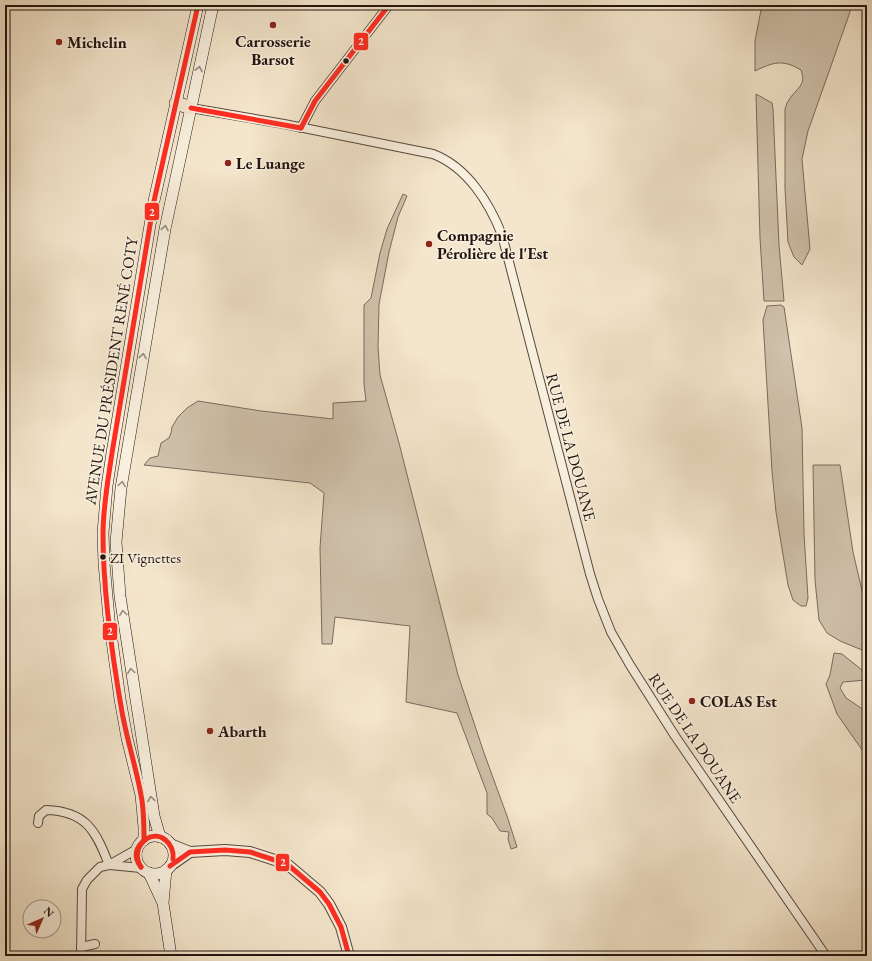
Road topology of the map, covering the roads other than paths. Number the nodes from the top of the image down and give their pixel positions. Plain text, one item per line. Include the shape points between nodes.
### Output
1 (198, 5) edge
2 (213, 5) edge
3 (389, 5) edge
4 (176, 104) junction
5 (191, 108) junction
6 (301, 128) junction
7 (38, 823) dead end
8 (160, 837) junction
9 (140, 844) junction
10 (170, 844) junction
11 (190, 852) junction
12 (109, 864) junction
13 (168, 868) junction
14 (145, 870) junction
15 (162, 903) junction
16 (95, 944) dead end
17 (81, 947) junction
18 (81, 956) edge
19 (171, 956) edge
20 (349, 956) edge
21 (826, 956) edge

1 - 4 main road, AVENUE DU PRÉSIDENT RENÉ COTY
5 -> 2 main road, AVENUE DU PRÉSIDENT RENÉ COTY
3 - 6 street via 315,101
4 - 5 main road
4 - 9 main road, AVENUE DU PRÉSIDENT RENÉ COTY via 153,208 112,453 103,533 109,619 144,827
5 - 6 street, RUE DE LA DOUANE
8 -> 5 main road, AVENUE DU PRÉSIDENT RENÉ COTY via 154,816 132,679 120,596 116,542 121,488 163,237
6 - 21 street, RUE DE LA DOUANE via 427,152 440,157 459,170 486,202 502,235 590,574 611,632 675,736
7 - 12 street via 39,816 46,810 67,812 74,816 87,824 97,836
8 - 9 main road via 154,836
8 - 10 main road
9 - 12 street
9 - 14 main road via 136,858
10 - 11 street
10 - 13 main road via 174,855
11 - 13 street
11 - 20 street via 250,852 287,864 320,892 329,904 341,927
12 - 14 street
12 - 17 street via 93,873 82,889
13 - 14 main road via 158,874
13 - 15 main road
14 - 15 main road
15 - 19 main road
16 - 17 street
17 - 18 street

